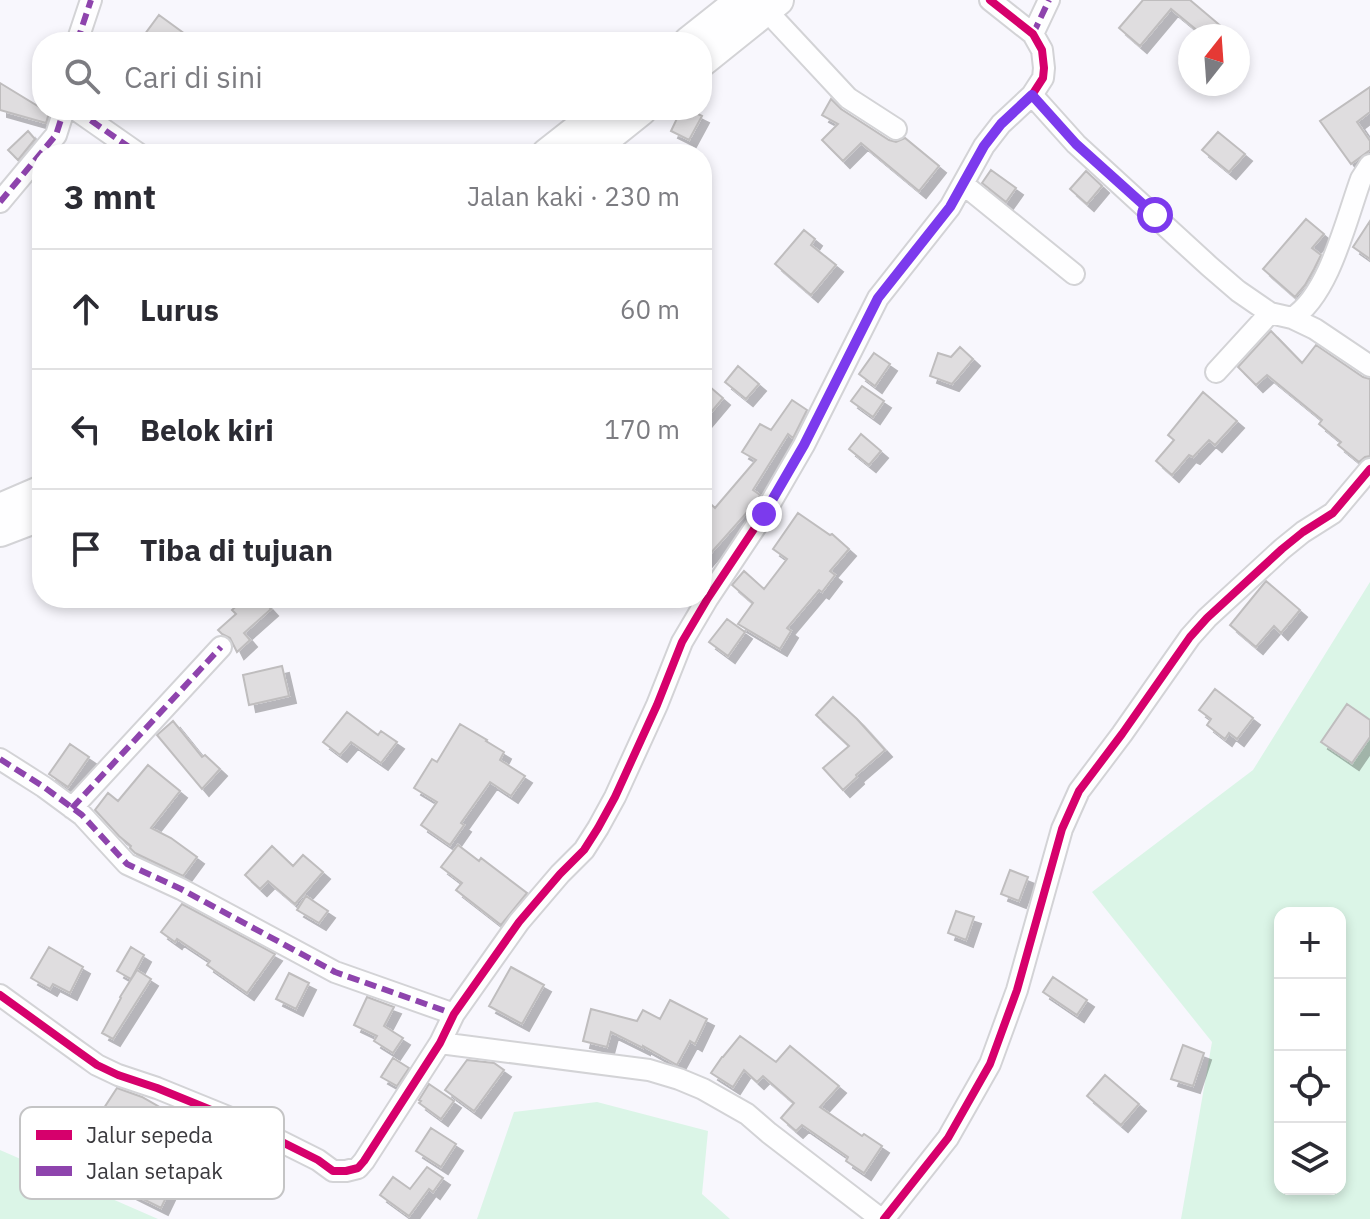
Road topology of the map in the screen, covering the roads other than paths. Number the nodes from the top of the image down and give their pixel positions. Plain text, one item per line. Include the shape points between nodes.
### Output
1 (91, 0) edge
2 (990, 0) edge
3 (1049, 0) edge
4 (762, 3) edge
5 (80, 32) edge
6 (708, 32) edge
7 (1033, 34) junction
8 (712, 51) edge
9 (1032, 95) junction
10 (61, 120) edge
11 (90, 120) edge
12 (590, 120) edge
13 (628, 120) edge
14 (896, 129) dead end
15 (48, 144) edge
16 (125, 144) edge
17 (560, 144) edge
18 (598, 144) edge
19 (32, 164) edge
20 (1370, 165) edge
21 (963, 184) junction
22 (0, 202) edge
23 (1074, 274) dead end
24 (1270, 313) junction
25 (1292, 318) junction
26 (1370, 366) edge
27 (1216, 372) dead end
28 (1370, 469) edge
29 (32, 495) edge
30 (0, 509) edge
31 (32, 519) edge
32 (0, 531) edge
33 (712, 587) edge
34 (699, 608) edge
35 (221, 647) dead end
36 (0, 759) edge
37 (72, 808) junction
38 (0, 995) edge
39 (454, 1014) junction
40 (440, 1043) junction
41 (204, 1107) edge
42 (284, 1143) edge
43 (882, 1219) edge

1 - 5 street
2 - 7 street
3 - 7 street
4 - 6 main road
4 - 8 main road
4 - 14 street via 848,98
7 - 9 street via 1044,68
9 - 21 street via 1001,124
9 - 24 street via 1084,152 1209,266
10 - 15 street
11 - 16 street
12 - 17 main road
13 - 18 main road
19 - 22 street
20 - 25 street via 1321,288
21 - 23 street
21 - 33 street via 878,298 804,445
24 - 25 street
24 - 27 street
25 - 26 street
28 - 43 street via 1333,513 1282,549 1207,618 1079,791 1062,829 1017,990 990,1064 948,1138
29 - 30 main road
31 - 32 main road
34 - 39 street via 598,828 519,922
35 - 37 street
36 - 37 street
37 - 39 street via 127,864 335,972
38 - 41 street via 97,1065
39 - 40 street
40 - 42 street via 358,1168 333,1171
40 - 43 street via 649,1070 679,1079 747,1114

